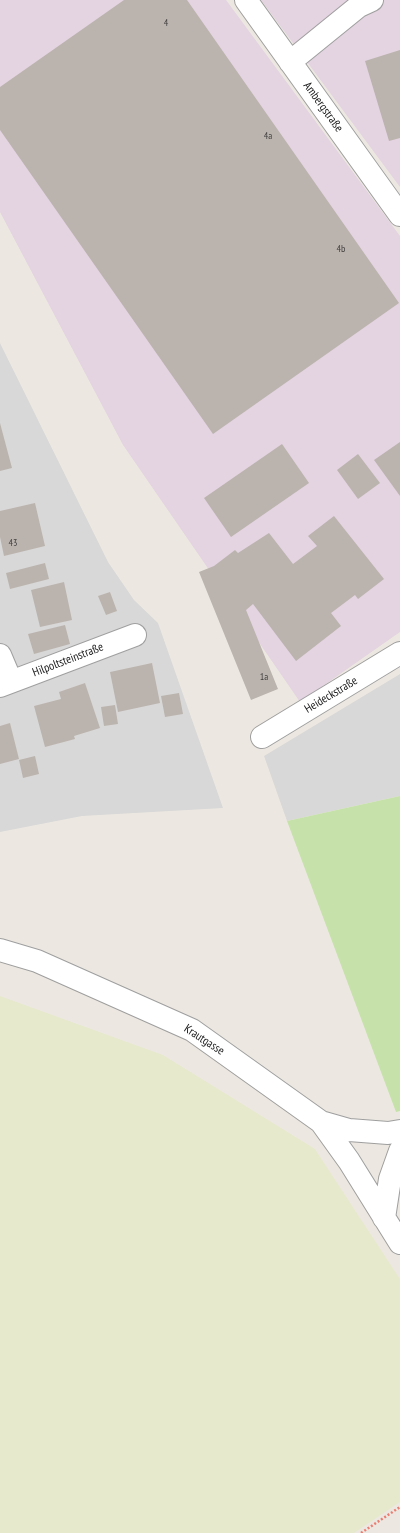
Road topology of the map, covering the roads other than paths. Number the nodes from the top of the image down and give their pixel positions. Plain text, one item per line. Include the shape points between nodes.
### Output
1 (246, 0) edge
2 (372, 0) edge
3 (290, 62) junction
4 (400, 215) edge
5 (135, 635) dead end
6 (400, 653) edge
7 (0, 654) edge
8 (5, 684) edge
9 (262, 737) dead end
10 (0, 950) edge
11 (321, 1122) junction
12 (400, 1131) edge
13 (400, 1151) edge
14 (384, 1218) junction
15 (400, 1243) edge

1 - 3 street, Ambergstraße
2 - 3 street via 359,6
3 - 4 street, Ambergstraße
5 - 8 street, Hilpoltsteinstraße
6 - 9 street, Heideckstraße
7 - 8 street
10 - 11 street, Krautgasse via 37,961 192,1030
11 - 12 street, Krautgasse via 349,1130 388,1133
11 - 14 street via 349,1161
13 - 14 street via 390,1179
14 - 15 street

